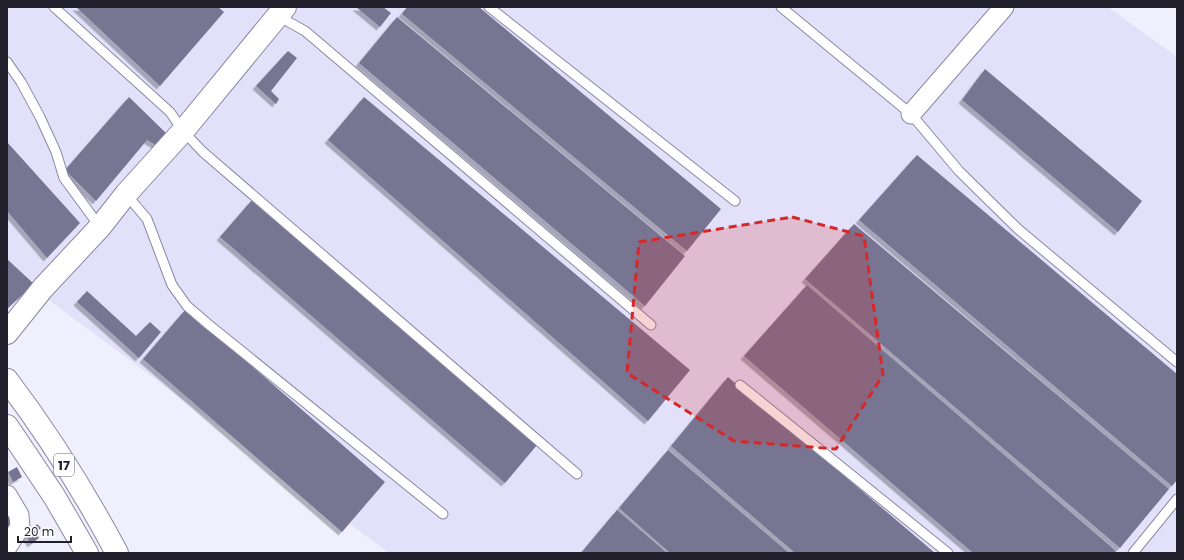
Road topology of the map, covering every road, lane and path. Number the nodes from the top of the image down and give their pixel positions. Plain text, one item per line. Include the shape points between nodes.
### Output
1 (54, 7) edge
2 (489, 7) edge
3 (781, 7) edge
4 (1004, 7) edge
5 (282, 11) edge
6 (7, 62) edge
7 (911, 114) junction
8 (183, 131) junction
9 (126, 194) junction
10 (735, 201) dead end
11 (100, 227) junction
12 (651, 325) dead end
13 (7, 333) edge
14 (1177, 362) edge
15 (7, 380) edge
16 (740, 384) dead end
17 (7, 426) edge
18 (576, 474) dead end
19 (7, 495) edge
20 (1177, 499) edge
21 (443, 514) dead end
22 (7, 547) edge
23 (87, 553) edge
24 (117, 553) edge
25 (948, 553) edge
26 (1133, 553) edge

1 - 8 lane via 170,112
2 - 10 lane
3 - 7 lane
4 - 7 street
5 - 8 main road
5 - 12 lane
6 - 11 lane via 40,117 56,152 64,178
7 - 14 lane via 959,171 1018,229
8 - 9 main road
8 - 18 lane via 203,152
9 - 11 main road
9 - 21 lane via 147,219 172,285 187,306
11 - 13 main road via 43,288
15 - 24 main road, 17 via 82,492
16 - 25 lane
17 - 23 main road, 17 via 54,496
19 - 22 street via 19,515 20,527
20 - 26 lane

